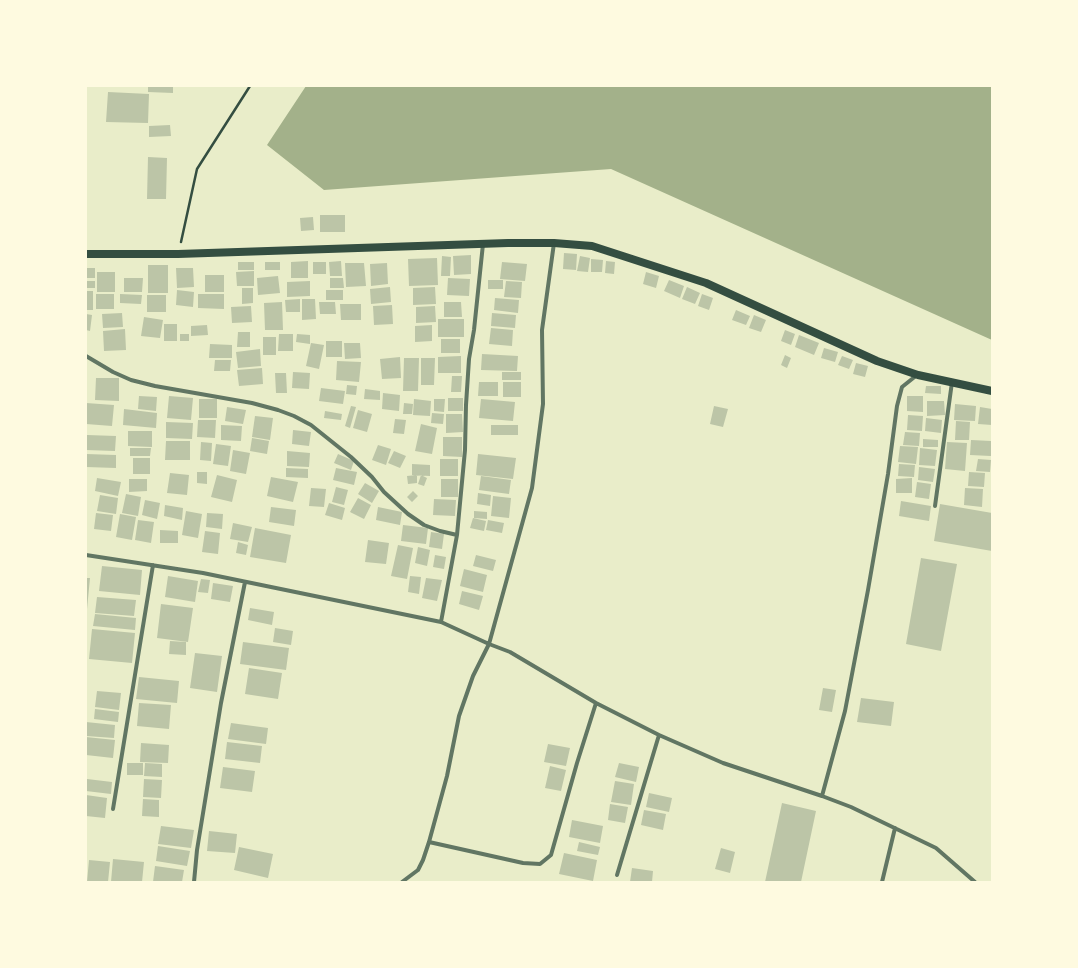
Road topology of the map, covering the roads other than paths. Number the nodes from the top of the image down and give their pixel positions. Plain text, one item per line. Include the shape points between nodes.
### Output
1 (554, 243) junction
2 (484, 244) junction
3 (86, 254) edge
4 (86, 356) edge
5 (918, 375) junction
6 (952, 382) junction
7 (992, 391) edge
8 (935, 506) dead end
9 (457, 535) junction
10 (86, 555) edge
11 (153, 566) junction
12 (245, 582) junction
13 (441, 622) junction
14 (489, 644) junction
15 (596, 703) junction
16 (659, 735) junction
17 (822, 796) junction
18 (113, 809) dead end
19 (895, 828) junction
20 (429, 842) junction
21 (617, 875) dead end
22 (194, 882) edge
23 (402, 882) edge
24 (882, 882) edge
25 (975, 882) edge

1 - 2 main road
1 - 5 main road via 592,246 706,283 877,361
1 - 14 street via 542,330 543,404 532,488
2 - 3 main road via 178,254
2 - 9 street via 469,359 465,450
4 - 9 street via 131,380 252,403 294,416 311,425 352,456 408,514 440,531
5 - 6 main road
5 - 17 street via 902,387 897,406 888,474 845,711
6 - 7 main road
6 - 8 street
9 - 13 street
10 - 11 street
11 - 12 street
11 - 18 street
12 - 13 street
12 - 22 street via 197,850
13 - 14 street
14 - 15 street via 510,652
14 - 20 street via 473,676 459,716 447,776
15 - 16 street
15 - 20 street via 551,855 540,864 522,863
16 - 17 street via 723,763
16 - 21 street
17 - 19 street
19 - 24 street
19 - 25 street via 936,848
20 - 23 street via 418,870

